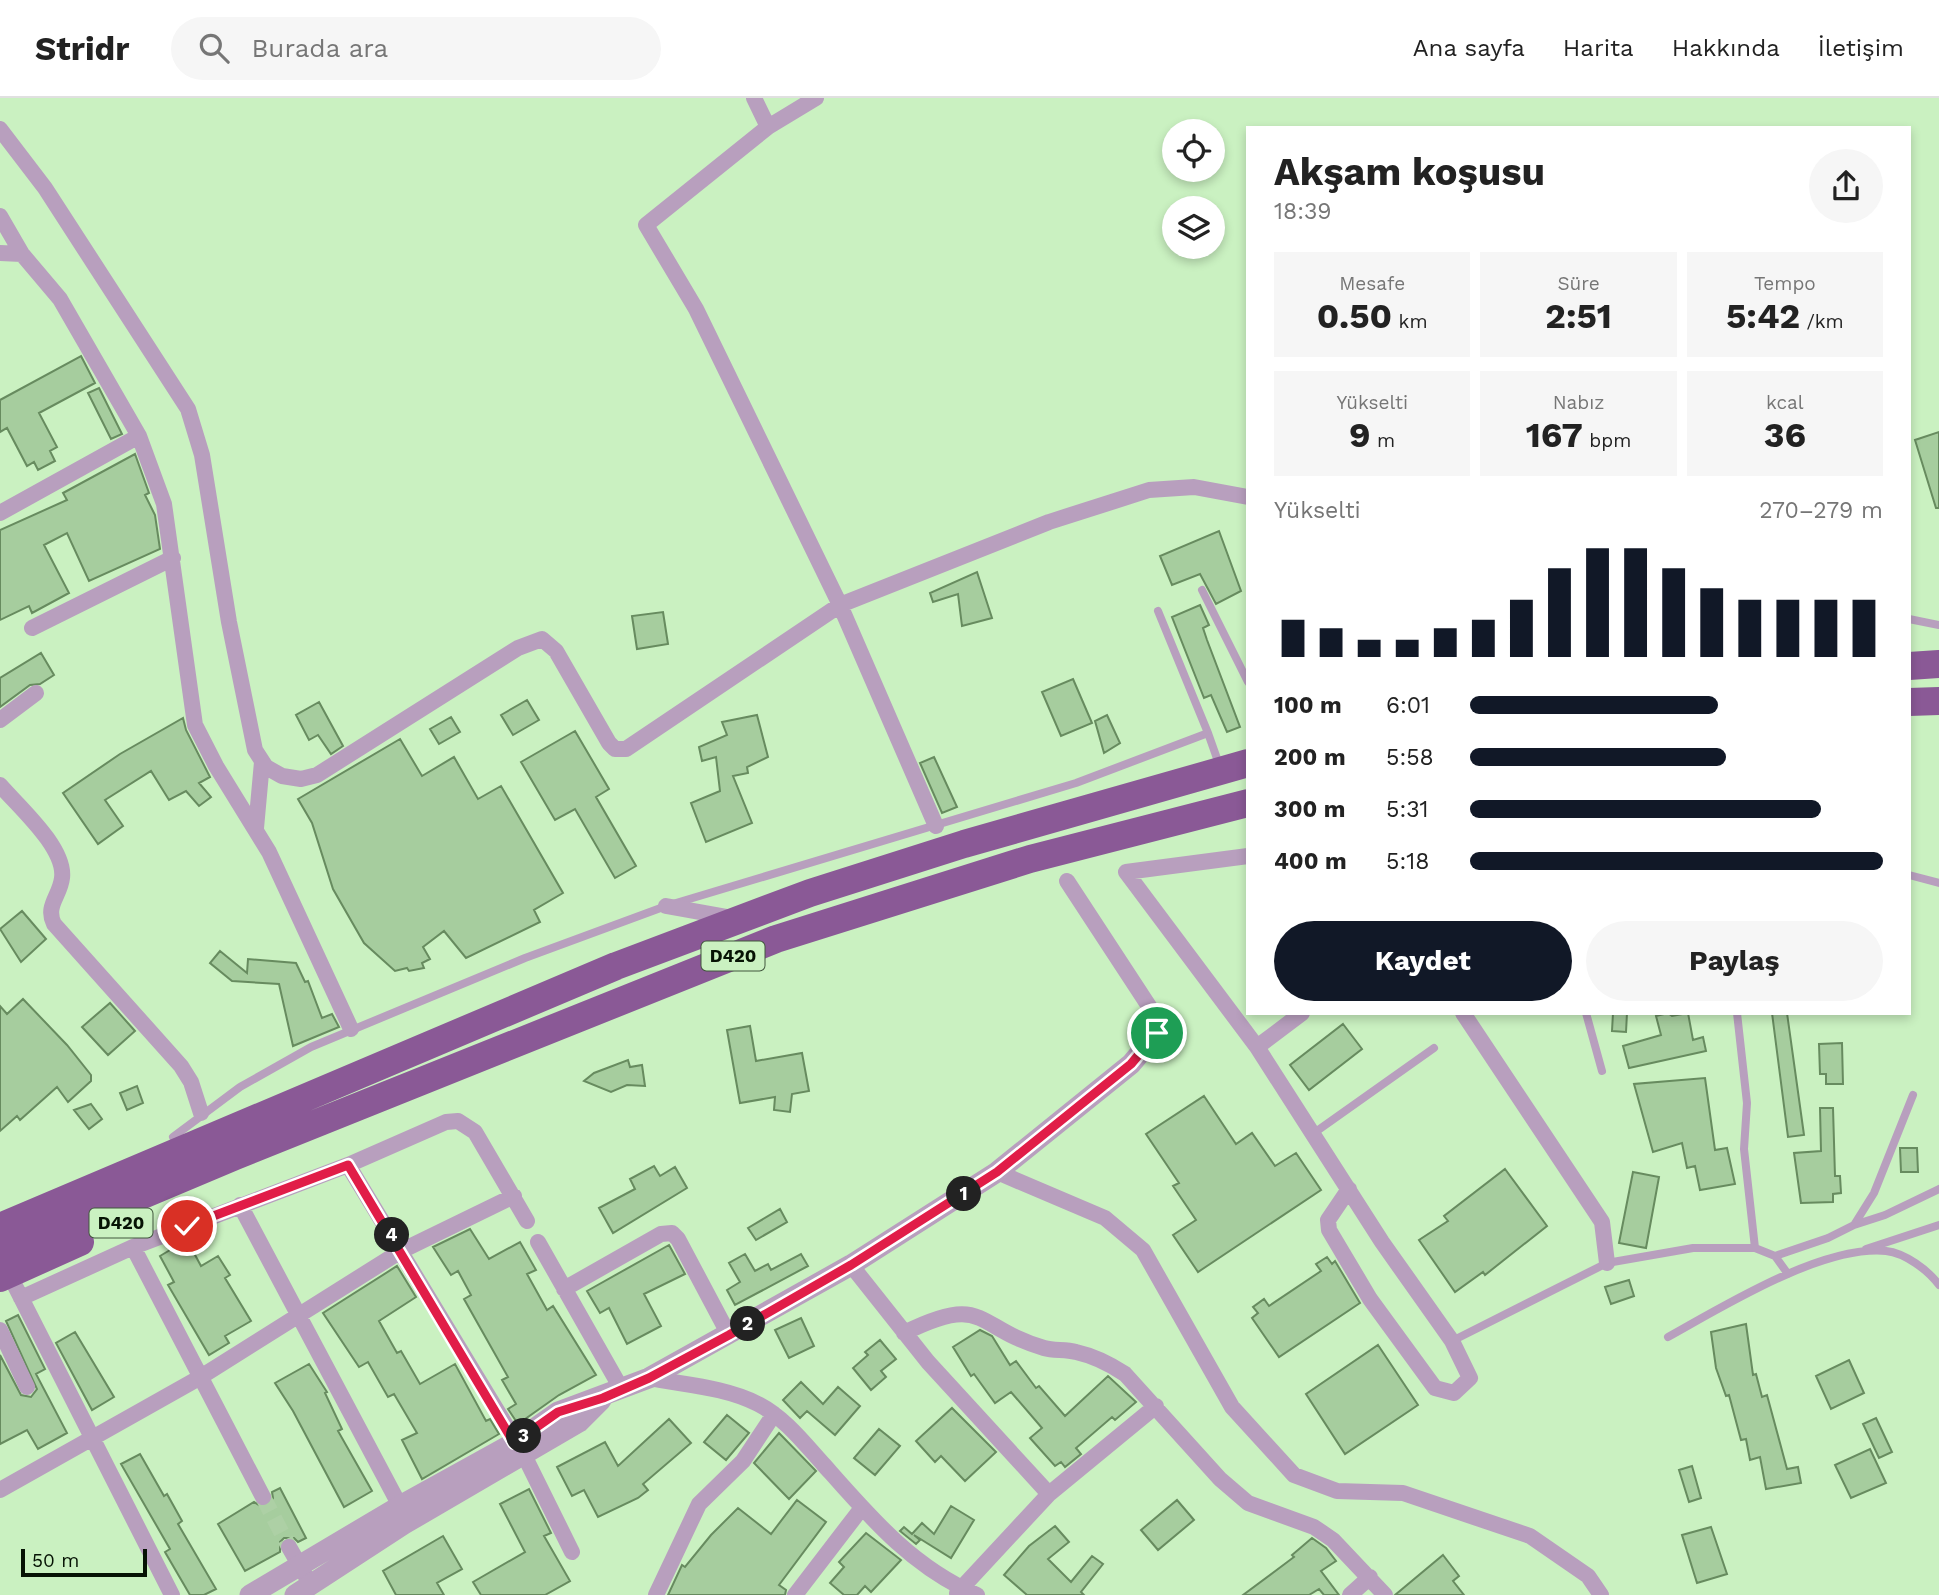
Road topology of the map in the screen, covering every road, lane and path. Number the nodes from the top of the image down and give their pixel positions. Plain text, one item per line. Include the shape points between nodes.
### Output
1 (754, 98) edge
2 (816, 98) edge
3 (768, 127) junction
4 (0, 129) edge
5 (0, 216) edge
6 (0, 253) edge
7 (22, 254) junction
8 (139, 436) junction
9 (1246, 497) edge
10 (2, 508) edge
11 (173, 558) junction
12 (1202, 590) dead end
13 (840, 605) junction
14 (1158, 611) dead end
15 (1911, 619) edge
16 (1939, 625) edge
17 (32, 628) dead end
18 (1939, 664) edge
19 (1911, 666) edge
20 (1246, 678) edge
21 (36, 693) dead end
22 (1939, 701) edge
23 (1911, 702) edge
24 (0, 720) edge
25 (1208, 733) junction
26 (262, 762) junction
27 (1235, 767) edge
28 (0, 785) edge
29 (1246, 804) edge
30 (936, 826) junction
31 (256, 828) junction
32 (1246, 856) edge
33 (1911, 876) edge
34 (1067, 881) dead end
35 (1939, 883) edge
36 (666, 906) junction
37 (742, 919) junction
38 (1299, 1015) edge
39 (1464, 1015) edge
40 (1587, 1015) edge
41 (1737, 1015) edge
42 (351, 1029) junction
43 (1157, 1033) joint
44 (1257, 1047) junction
45 (1434, 1048) dead end
46 (1602, 1071) dead end
47 (1913, 1095) dead end
48 (201, 1113) junction
49 (238, 1125) junction
50 (1314, 1133) junction
51 (173, 1137) junction
52 (348, 1165) junction
53 (997, 1172) junction
54 (1349, 1189) junction
55 (1939, 1189) edge
56 (514, 1196) junction
57 (240, 1205) junction
58 (0, 1206) edge
59 (527, 1221) dead end
60 (1854, 1225) junction
61 (1939, 1225) edge
62 (0, 1227) edge
63 (538, 1242) dead end
64 (134, 1247) junction
65 (1755, 1248) junction
66 (401, 1251) junction
67 (1860, 1251) junction
68 (1775, 1256) junction
69 (1607, 1262) junction
70 (851, 1265) junction
71 (1788, 1274) junction
72 (8, 1276) edge
73 (1939, 1285) edge
74 (564, 1289) junction
75 (301, 1317) junction
76 (0, 1330) edge
77 (904, 1333) junction
78 (729, 1335) junction
79 (1668, 1337) dead end
80 (1452, 1341) junction
81 (199, 1378) junction
82 (649, 1378) junction
83 (27, 1387) dead end
84 (612, 1394) junction
85 (1156, 1406) junction
86 (774, 1414) junction
87 (93, 1436) junction
88 (519, 1449) junction
89 (0, 1490) edge
90 (1049, 1494) junction
91 (263, 1497) tunnel mouth
92 (400, 1506) junction
93 (862, 1509) junction
94 (289, 1547) tunnel mouth
95 (572, 1552) dead end
96 (1370, 1577) junction
97 (302, 1583) edge
98 (958, 1592) edge
99 (172, 1595) edge
100 (250, 1595) edge
101 (656, 1595) edge
102 (795, 1595) edge
103 (977, 1595) edge
104 (1350, 1595) edge
105 (1385, 1595) edge
106 (1601, 1595) edge

1 - 3 street
2 - 3 street
3 - 13 street via 646,225 696,309
4 - 26 street via 45,188 188,409 204,464 251,735
5 - 7 street
6 - 7 street
7 - 8 street via 60,299
8 - 10 street
8 - 11 street via 158,483
9 - 13 street via 1194,487 1149,490 1049,522
11 - 17 street
11 - 31 street via 195,725
12 - 20 lane
13 - 26 street via 626,748 615,749 608,743 556,651 542,639 518,648 317,775 291,778
13 - 30 street
14 - 25 lane
15 - 16 lane
18 - 19 highway
21 - 24 street
22 - 23 highway
25 - 27 lane
25 - 30 lane via 1076,783
26 - 31 street
27 - 37 highway, D420 via 964,844
28 - 48 street via 60,861 62,878 50,912 54,924 181,1066
29 - 72 highway, D420 via 1030,859 776,939 234,1156 200,1185
30 - 36 lane
31 - 42 street
32 - 44 street via 1126,872
33 - 35 lane
34 - 43 street via 1156,1017
36 - 37 street
36 - 42 lane
37 - 49 highway, D420
38 - 44 street
39 - 69 street via 1602,1222
40 - 46 lane
41 - 65 lane
42 - 48 lane via 268,1070
43 - 53 street via 1131,1064
44 - 50 street
45 - 50 lane
47 - 60 lane via 1874,1193
48 - 51 lane
49 - 51 highway, D420
49 - 62 highway
50 - 54 street
51 - 58 highway, D420
52 - 56 street via 436,1125 458,1122 475,1132
52 - 57 street
52 - 66 street
53 - 70 street
53 - 106 street via 1105,1218 1143,1251 1232,1407 1294,1475 1337,1491 1403,1493 1530,1536 1588,1576
54 - 80 street
54 - 80 street via 1328,1220 1329,1230 1370,1299 1435,1388 1454,1393 1470,1378
55 - 60 lane
56 - 59 street
56 - 66 street
57 - 64 street
57 - 75 street
60 - 68 lane
61 - 67 lane
63 - 74 street
64 - 72 street
64 - 81 street
65 - 68 lane
65 - 69 lane via 1693,1248
66 - 75 street
66 - 88 street
67 - 71 lane
67 - 73 lane via 1899,1254
68 - 71 lane
69 - 80 lane
70 - 77 street
70 - 78 street
71 - 79 lane
72 - 87 street
74 - 78 street via 661,1234 671,1233
74 - 84 street
75 - 81 street
75 - 92 street
76 - 83 street
77 - 85 street via 937,1318 976,1315 1046,1349 1106,1362 1125,1374
77 - 90 street
78 - 82 street
81 - 87 street
81 - 91 street
82 - 84 street
82 - 86 street via 741,1397
84 - 88 street via 579,1422
85 - 90 street
85 - 96 street via 1220,1479 1248,1503 1314,1527
86 - 93 street
86 - 101 street via 743,1461 699,1504
87 - 89 street
87 - 99 street
88 - 92 street
88 - 95 street
88 - 97 street
90 - 98 street
92 - 97 street
93 - 98 street via 907,1553
93 - 102 street
94 - 97 street
96 - 104 street
96 - 105 street
97 - 100 street
98 - 103 street

